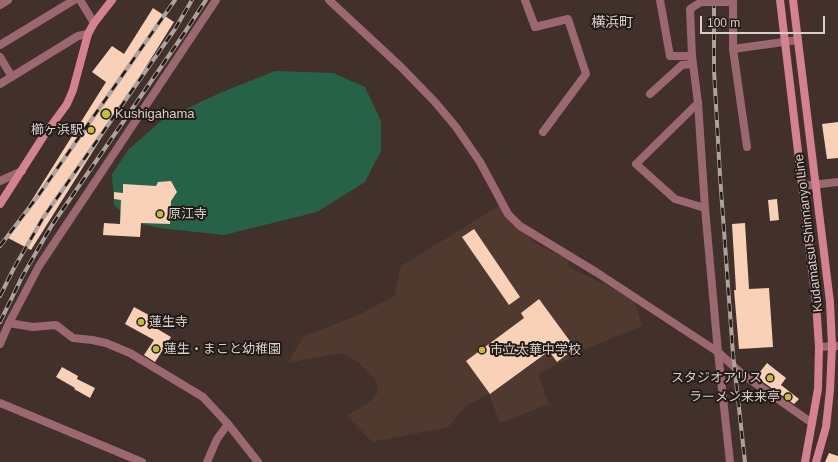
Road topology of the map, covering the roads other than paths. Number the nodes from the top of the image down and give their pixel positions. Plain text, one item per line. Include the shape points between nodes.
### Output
1 (8, 0) edge
2 (74, 0) edge
3 (80, 0) edge
4 (112, 0) edge
5 (216, 0) edge
6 (329, 0) edge
7 (525, 0) edge
8 (660, 0) edge
9 (780, 0) edge
10 (793, 0) edge
11 (731, 1) edge
12 (0, 4) edge
13 (94, 23) junction
14 (88, 34) junction
15 (798, 40) junction
16 (785, 42) junction
17 (0, 45) edge
18 (734, 49) junction
19 (0, 56) edge
20 (693, 60) junction
21 (12, 76) junction
22 (0, 84) edge
23 (650, 94) dead end
24 (698, 103) junction
25 (543, 132) dead end
26 (747, 147) dead end
27 (22, 171) junction
28 (0, 181) edge
29 (838, 182) edge
30 (815, 185) junction
31 (802, 186) junction
32 (0, 204) edge
33 (705, 208) junction
34 (9, 323) junction
35 (0, 344) edge
36 (819, 346) junction
37 (835, 346) edge
38 (718, 352) junction
39 (0, 403) edge
40 (812, 423) junction
41 (228, 424) junction
42 (142, 462) edge
43 (207, 462) edge
44 (258, 462) edge
45 (730, 462) edge
46 (805, 462) edge
47 (816, 462) edge

1 - 12 street
2 - 17 street
3 - 13 street
4 - 13 main road
5 - 34 street via 39,266
6 - 38 street via 435,102 480,162 508,214 520,226
7 - 25 street via 535,27 568,19 586,74
8 - 20 street via 670,56
9 - 16 main road, Kudamatsu Shinnanyo Line
10 - 15 main road, Kudamatsu Shinnanyo Line
11 - 18 street
11 - 20 street, bridge via 701,2 690,9
13 - 14 main road
14 - 21 street via 78,36
14 - 27 main road via 67,104
15 - 16 street
15 - 30 main road, Kudamatsu Shinnanyo Line
16 - 18 street
16 - 31 main road, Kudamatsu Shinnanyo Line
18 - 26 street
19 - 21 street
20 - 23 street via 682,65
20 - 24 street
21 - 22 street
24 - 33 street
24 - 33 street via 636,164 675,199
27 - 28 street
27 - 32 main road
29 - 30 street
30 - 31 street
30 - 37 main road, Kudamatsu Shinnanyo Line
31 - 36 main road, Kudamatsu Shinnanyo Line
33 - 38 street
34 - 35 street
34 - 41 street via 33,327 56,325 73,338 106,343 130,352 203,397
36 - 37 street
36 - 40 main road, Kudamatsu Shinnanyo Line via 818,389
37 - 47 main road, Kudamatsu Shinnanyo Line via 826,427
38 - 40 street via 742,374
38 - 45 street
39 - 42 street
40 - 46 main road, Kudamatsu Shinnanyo Line
41 - 43 street via 217,439
41 - 44 street

